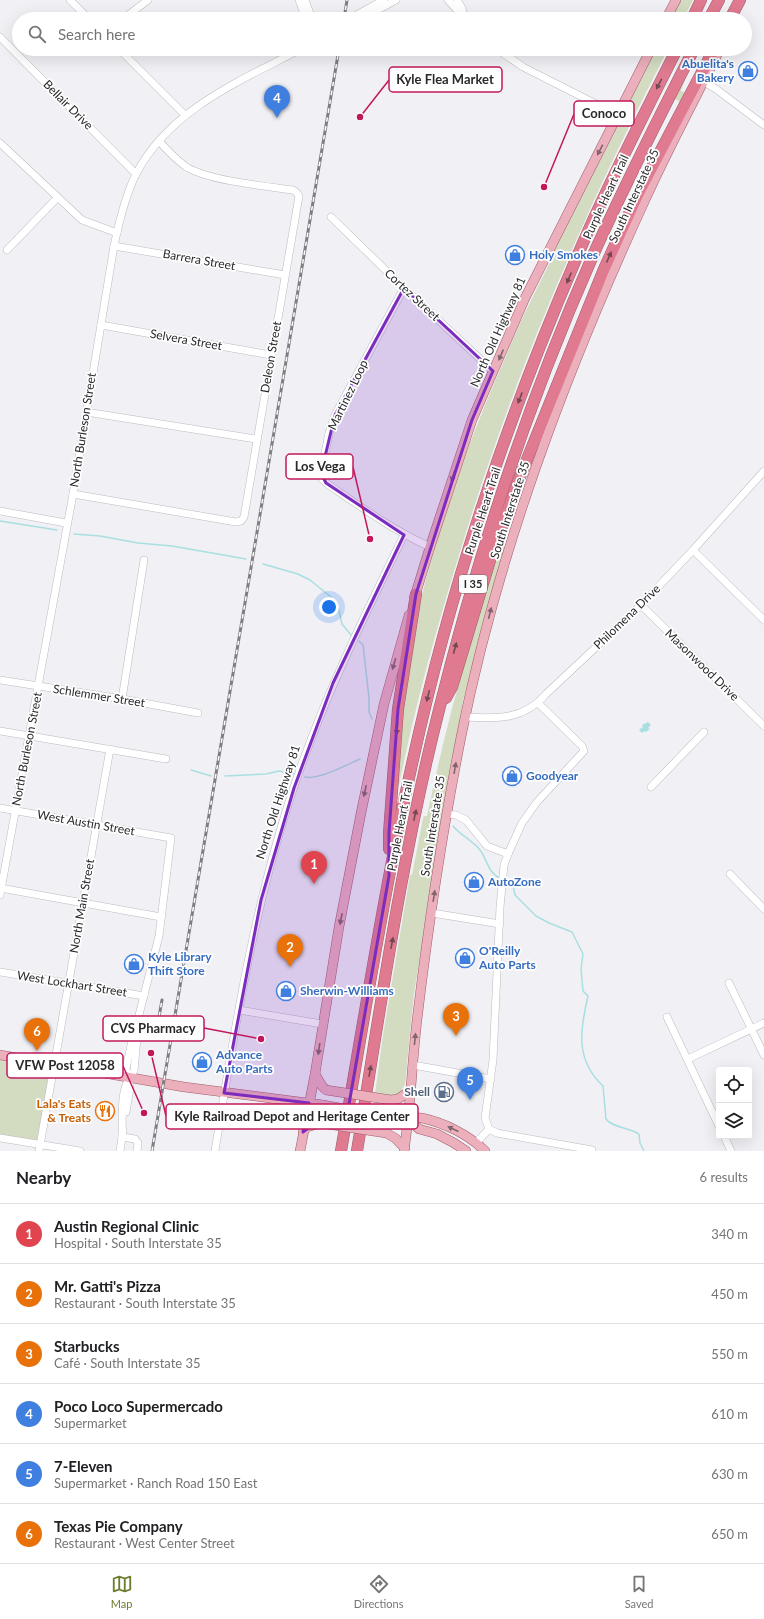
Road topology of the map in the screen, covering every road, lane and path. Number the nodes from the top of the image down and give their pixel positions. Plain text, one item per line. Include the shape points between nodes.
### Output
1 (70, 0) edge
2 (148, 0) edge
3 (299, 0) edge
4 (305, 0) edge
5 (384, 0) edge
6 (396, 0) edge
7 (448, 0) edge
8 (456, 0) edge
9 (676, 0) edge
10 (702, 0) edge
11 (719, 0) edge
12 (740, 0) edge
13 (744, 0) edge
14 (82, 12) edge
15 (132, 12) edge
16 (303, 12) edge
17 (309, 12) edge
18 (362, 12) edge
19 (374, 12) edge
20 (460, 12) edge
21 (464, 12) edge
22 (670, 12) edge
23 (696, 12) edge
24 (713, 12) edge
25 (734, 12) edge
26 (738, 12) edge
27 (0, 37) edge
28 (12, 49) edge
29 (19, 56) edge
30 (126, 56) edge
31 (288, 56) edge
32 (508, 56) edge
33 (648, 56) edge
34 (674, 56) edge
35 (690, 56) edge
36 (710, 56) edge
37 (717, 56) edge
38 (704, 82) junction
39 (185, 115) junction
40 (618, 115) junction
41 (764, 125) edge
42 (159, 142) junction
43 (2, 148) edge
44 (136, 174) junction
45 (57, 198) junction
46 (331, 217) dead end
47 (116, 233) junction
48 (114, 246) junction
49 (7, 250) dead end
50 (285, 274) junction
51 (404, 288) junction
52 (101, 325) junction
53 (271, 355) junction
54 (494, 371) junction
55 (86, 412) junction
56 (256, 439) junction
57 (764, 471) edge
58 (73, 494) junction
59 (0, 511) edge
60 (66, 523) junction
61 (404, 535) junction
62 (430, 547) junction
63 (693, 550) junction
64 (144, 560) dead end
65 (416, 594) junction
66 (640, 605) junction
67 (764, 620) edge
68 (0, 680) edge
69 (38, 687) junction
70 (122, 699) junction
71 (538, 703) junction
72 (438, 712) junction
73 (198, 713) dead end
74 (465, 717) junction
75 (764, 726) edge
76 (0, 731) edge
77 (704, 732) dead end
78 (30, 736) junction
79 (110, 749) junction
80 (166, 759) dead end
81 (651, 787) dead end
82 (0, 808) edge
83 (15, 810) junction
84 (447, 814) junction
85 (97, 824) junction
86 (508, 854) junction
87 (730, 874) dead end
88 (389, 876) junction
89 (0, 890) edge
90 (84, 902) junction
91 (764, 909) edge
92 (432, 913) junction
93 (162, 917) junction
94 (500, 924) junction
95 (0, 972) edge
96 (69, 982) junction
97 (729, 983) dead end
98 (144, 996) junction
99 (239, 1010) junction
100 (667, 1017) dead end
101 (764, 1023) edge
102 (322, 1024) junction
103 (752, 1030) junction
104 (0, 1055) edge
105 (764, 1056) edge
106 (688, 1059) junction
107 (55, 1064) junction
108 (412, 1065) junction
109 (315, 1074) junction
110 (128, 1077) junction
111 (491, 1079) junction
112 (410, 1091) junction
113 (224, 1093) junction
114 (309, 1103) junction
115 (408, 1119) junction
116 (716, 1120) edge
117 (489, 1129) junction
118 (303, 1132) junction
119 (122, 1136) junction
120 (0, 1138) edge
121 (725, 1139) edge
122 (476, 1143) junction
123 (40, 1148) edge
124 (405, 1149) edge
125 (592, 1150) dead end
126 (80, 1151) edge
127 (120, 1151) edge
128 (137, 1151) edge
129 (215, 1151) edge
130 (300, 1151) edge
131 (341, 1151) edge
132 (357, 1151) edge
133 (466, 1151) edge
134 (485, 1151) edge
135 (731, 1151) edge

1 - 14 street
2 - 15 street
3 - 16 street
4 - 17 street
5 - 18 street
6 - 19 street
7 - 20 street
8 - 21 street
9 - 22 main road
10 - 23 highway
11 - 24 highway
12 - 25 highway
13 - 26 main road
27 - 28 street, Bellair Drive
29 - 44 street, Bellair Drive
30 - 39 street
31 - 39 street, North Burleson Street via 204,101
32 - 40 street via 523,67
33 - 40 main road
34 -> 88 highway, Purple Heart Trail / I 35 via 590,227 537,355 492,476 429,689
72 -> 35 highway, Purple Heart Trail / I 35 via 491,526 545,372 622,191
72 -> 36 highway via 452,687 491,557 519,479 604,269 638,194
37 - 38 main road, South Interstate 35
38 - 41 street
74 -> 38 main road, South Interstate 35 via 507,555 554,417 627,240
39 - 42 street, North Burleson Street
40 -> 54 main road, North Old Highway 81 via 525,298
42 - 44 street, North Burleson Street
42 - 50 street, Deleon Street via 181,163 196,171 234,181 293,190 297,193 296,215
43 - 45 street
44 - 47 street, North Burleson Street
45 - 47 street via 82,220
45 - 49 street
46 - 51 street, Cortez Street
47 - 48 street, North Burleson Street
48 - 50 street, Barrera Street
48 - 52 street, North Burleson Street
50 - 53 street, Deleon Street
51 - 54 street, Cortez Street
51 - 61 street, Martinez Loop via 335,416 328,433 321,473 326,483
52 - 53 street, Selvera Street
52 - 55 street, North Burleson Street
53 - 56 street, Deleon Street
54 -> 62 main road, North Old Highway 81 via 472,420
55 - 56 street
55 - 58 street, North Burleson Street
56 - 58 street, Deleon Street via 244,517 241,521
57 - 63 street, Philomena Drive
58 - 60 street, North Burleson Street
59 - 60 street
60 - 69 street, North Burleson Street
61 - 62 street, Martinez Loop
61 - 99 street, North Old Highway 81 via 333,683 303,760 261,900
62 - 65 main road
63 - 66 street, Philomena Drive
63 - 67 street
64 - 70 street
65 -> 88 highway via 398,709 389,833
65 -> 102 main road via 382,711 360,813
66 - 71 street, Philomena Drive
66 - 75 street, Masonwood Drive
68 - 69 street, Schlemmer Street
69 - 70 street, Schlemmer Street
69 - 78 street, North Burleson Street
70 - 73 street, Schlemmer Street
71 - 74 street, Philomena Drive via 526,711 502,718
71 - 86 street via 582,746 584,751 537,802 522,823
132 -> 72 highway, Purple Heart Trail / I 35 via 408,850
84 -> 74 main road, South Interstate 35
76 - 78 street
77 - 81 street
78 - 79 street
78 - 83 street, North Burleson Street
79 - 80 street
79 - 85 street, North Main Street
82 - 83 street, West Austin Street
83 - 85 street, West Austin Street
83 - 89 street, North Burleson Street
84 - 86 street via 466,820 487,846
92 -> 84 main road, South Interstate 35
85 - 90 street, North Main Street
85 - 93 street, West Austin Street via 171,838
86 - 94 street via 503,874
87 - 91 street
88 - 131 highway, Purple Heart Trail / I 35
89 - 90 street
90 - 93 street
90 - 96 street, North Main Street
92 - 94 street
108 -> 92 main road, South Interstate 35
93 - 98 street
94 - 111 street
95 - 96 street, West Lockhart Street
96 - 98 street, West Lockhart Street
96 - 107 street, North Main Street
97 - 103 street
98 - 110 street via 126,1070
99 - 102 street
99 - 113 street, North Old Highway 81
100 - 106 street
101 - 103 street
102 -> 109 main road
103 - 105 street
103 - 106 street
104 - 107 main road
106 - 116 street
107 - 110 main road
107 - 123 street, North Main Street
108 - 111 street
108 - 112 main road, South Interstate 35
109 - 112 main road, bridge via 326,1090 391,1100 398,1099
109 - 114 main road
110 - 113 main road
110 - 119 street via 124,1087
111 - 117 street via 485,1118
112 - 115 main road, South Interstate 35
113 - 114 main road
113 - 129 street, North Old Highway 81
114 - 115 main road, bridge
114 - 118 main road
122 -> 115 main road via 439,1123 421,1117
115 - 124 main road, South Interstate 35
115 - 133 main road via 419,1129 437,1134
117 - 122 street
117 - 125 street via 497,1133
118 - 124 main road, bridge via 307,1127 321,1123 386,1133 396,1138
118 - 130 main road
119 - 127 street
119 - 128 street via 135,1139 138,1143
120 - 123 street
121 - 135 street
122 - 134 main road
123 - 126 street

